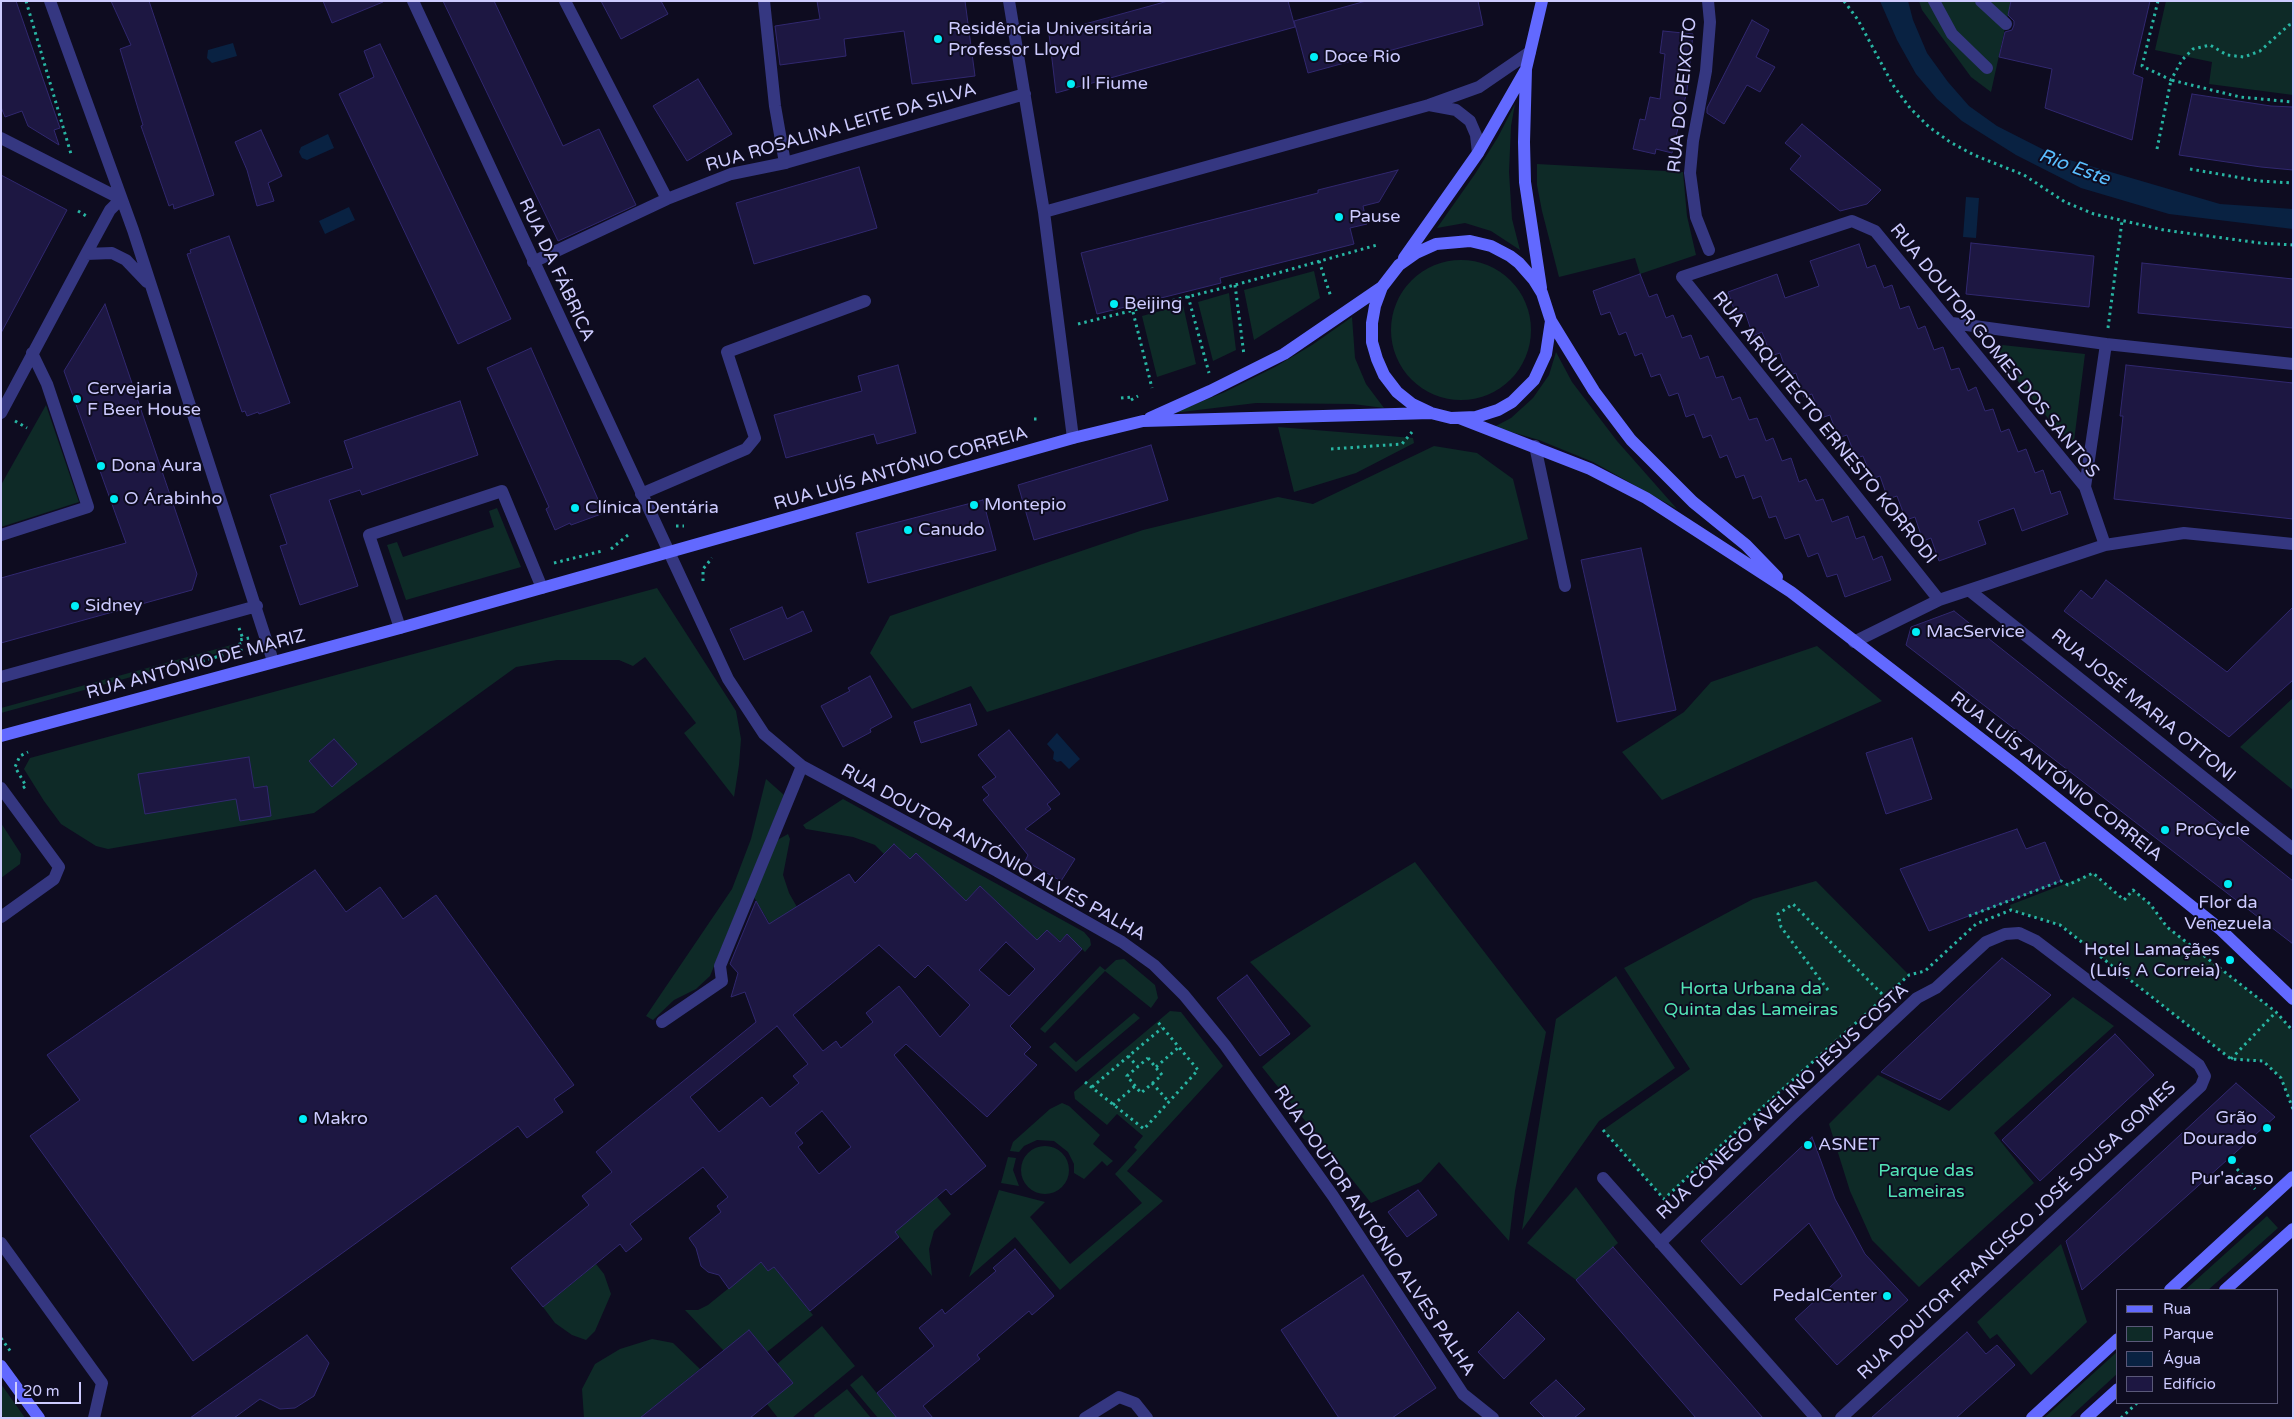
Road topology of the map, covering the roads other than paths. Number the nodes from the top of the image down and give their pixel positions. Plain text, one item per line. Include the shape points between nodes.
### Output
1 (50, 1) edge
2 (413, 1) edge
3 (565, 1) edge
4 (764, 1) edge
5 (1009, 1) edge
6 (1542, 1) edge
7 (1708, 1) edge
8 (1934, 1) edge
9 (1981, 1) edge
10 (2006, 24) dead end
11 (1530, 52) junction
12 (1987, 68) dead end
13 (1526, 69) junction
14 (1025, 94) junction
15 (1430, 104) junction
16 (1, 138) edge
17 (1478, 153) junction
18 (785, 163) junction
19 (120, 199) junction
20 (667, 199) junction
21 (1044, 212) junction
22 (1709, 250) dead end
23 (86, 254) junction
24 (533, 262) junction
25 (1399, 266) junction
26 (1682, 277) joint
27 (149, 285) junction
28 (1382, 287) junction
29 (1542, 293) junction
30 (865, 301) dead end
31 (1551, 321) junction
32 (1952, 324) junction
33 (2106, 344) junction
34 (32, 353) junction
35 (2293, 364) edge
36 (1, 413) edge
37 (1431, 413) junction
38 (1459, 418) junction
39 (1143, 421) junction
40 (1072, 438) junction
41 (1535, 446) junction
42 (2085, 487) junction
43 (641, 494) junction
44 (1, 535) edge
45 (2293, 544) edge
46 (2105, 545) junction
47 (669, 553) junction
48 (1565, 586) dead end
49 (542, 588) junction
50 (1970, 591) junction
51 (1791, 592) junction
52 (1939, 600) junction
53 (256, 606) junction
54 (400, 628) junction
55 (1854, 642) junction
56 (273, 662) junction
57 (1, 677) edge
58 (1, 736) edge
59 (802, 766) junction
60 (1, 788) edge
61 (2293, 849) edge
62 (1, 917) edge
63 (2293, 999) edge
64 (662, 1022) dead end
65 (2199, 1065) joint
66 (2293, 1177) edge
67 (1602, 1178) dead end
68 (2293, 1229) edge
69 (1, 1242) edge
70 (1660, 1243) junction
71 (2171, 1289) edge
72 (2226, 1289) edge
73 (2116, 1341) edge
74 (1, 1366) edge
75 (2116, 1391) edge
76 (39, 1418) edge
77 (94, 1418) edge
78 (1085, 1418) edge
79 (1147, 1418) edge
80 (1493, 1418) edge
81 (1816, 1418) edge
82 (1841, 1418) edge
83 (2032, 1418) edge
84 (2086, 1418) edge

1 - 19 street
2 - 24 street, RUA DA FÁBRICA
3 - 20 street
4 - 18 street via 775,106
5 - 14 street
6 - 11 street
7 - 22 street, RUA DO PEIXOTO via 1710,22 1706,72 1690,173 1696,217
8 - 12 street via 1952,34
9 - 10 street
11 - 13 street
11 - 15 street via 1479,87
13 - 17 street
13 - 29 street via 1525,182
14 - 18 street, RUA ROSALINA LEITE DA SILVA
14 - 21 street
15 - 17 street via 1456,110 1470,121 1476,134
15 - 21 street
16 - 19 street
17 - 25 street
18 - 20 street, RUA ROSALINA LEITE DA SILVA via 731,174
19 - 23 street via 110,210
19 - 27 street
20 - 24 street, RUA ROSALINA LEITE DA SILVA
21 - 40 street
23 - 27 street via 112,253 126,260
23 - 34 street
24 - 43 street, RUA DA FÁBRICA
25 - 28 street
25 - 29 street via 1436,244 1450,241 1479,243 1492,246 1519,263
26 - 32 street, RUA DOUTOR GOMES DOS SANTOS via 1852,221 1875,231
26 - 52 street, RUA ARQUITECTO ERNESTO KORRODI
27 - 53 street
28 - 37 street via 1372,323 1376,359 1397,392
28 - 39 street, RUA LUÍS ANTÓNIO CORREIA via 1284,354
29 - 31 street
30 - 43 street via 728,352 755,438 746,449
31 - 38 street via 1546,354 1540,369 1522,394 1490,413
31 - 51 street, RUA LUÍS ANTÓNIO CORREIA via 1594,391 1631,440
32 - 33 street
32 - 42 street, RUA DOUTOR GOMES DOS SANTOS
33 - 35 street
33 - 42 street
34 - 36 street
34 - 44 street via 47,384 88,507
37 - 38 street
37 - 39 street, RUA LUÍS ANTÓNIO CORREIA
38 - 41 street, RUA LUÍS ANTÓNIO CORREIA via 1502,437
39 - 40 street, RUA LUÍS ANTÓNIO CORREIA
40 - 47 street, RUA LUÍS ANTÓNIO CORREIA
41 - 48 street
41 - 51 street, RUA LUÍS ANTÓNIO CORREIA via 1590,469 1646,498
42 - 46 street, RUA DOUTOR GOMES DOS SANTOS
43 - 47 street, RUA DA FÁBRICA
45 - 46 street via 2184,533
46 - 50 street
47 - 49 street, RUA ANTÓNIO DE MARIZ
47 - 59 street, RUA DOUTOR ANTÓNIO ALVES PALHA via 728,679 764,734
49 - 54 street, RUA ANTÓNIO DE MARIZ
49 - 54 street via 502,491 369,535
50 - 52 street
50 - 61 street, RUA JOSÉ MARIA OTTONI
51 - 55 street, RUA LUÍS ANTÓNIO CORREIA
52 - 55 street
53 - 56 street
53 - 57 street
54 - 56 street, RUA ANTÓNIO DE MARIZ
55 - 63 street, RUA LUÍS ANTÓNIO CORREIA via 2220,928
56 - 58 street, RUA ANTÓNIO DE MARIZ
59 - 64 street via 720,966 722,981
59 - 80 street, RUA DOUTOR ANTÓNIO ALVES PALHA via 1047,899 1122,942 1154,965 1184,995 1224,1045 1310,1164 1463,1394
60 - 62 street via 60,867 54,879
65 - 70 street, RUA CÓNEGO AVELINO JESUS COSTA via 2036,941 2019,933 2005,934 1986,942 1936,988 1917,998
65 - 82 street, RUA DOUTOR FRANCISCO JOSÉ SOUSA GOMES via 2205,1076 2201,1086
66 - 71 street
67 - 70 street
68 - 72 street
69 - 77 street via 102,1383
70 - 81 street
73 - 83 street
74 - 76 street
75 - 84 street
78 - 79 street via 1119,1397 1135,1403

